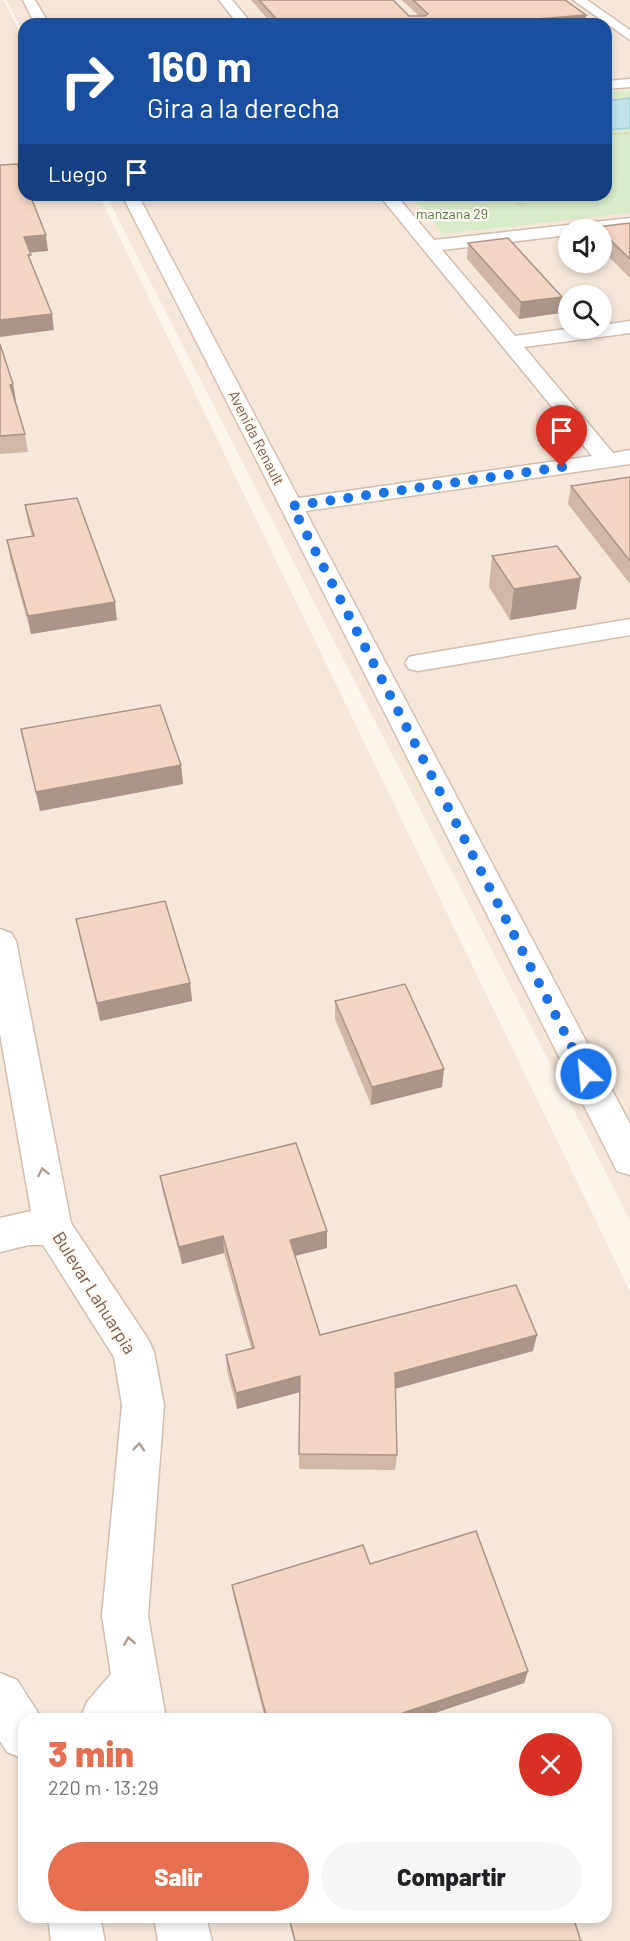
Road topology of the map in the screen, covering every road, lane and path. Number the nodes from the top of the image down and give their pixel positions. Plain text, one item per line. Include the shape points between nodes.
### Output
1 (29, 0) edge
2 (225, 0) edge
3 (579, 0) edge
4 (39, 18) edge
5 (240, 18) edge
6 (605, 18) edge
7 (612, 23) edge
8 (628, 34) edge
9 (630, 83) edge
10 (612, 84) edge
11 (630, 133) edge
12 (612, 134) edge
13 (133, 201) edge
14 (392, 201) edge
15 (630, 223) edge
16 (612, 225) edge
17 (558, 231) edge
18 (429, 246) junction
19 (630, 327) edge
20 (510, 343) junction
21 (630, 457) edge
22 (607, 460) junction
23 (292, 506) junction
24 (630, 627) edge
25 (418, 663) dead end
26 (0, 941) edge
27 (630, 1160) edge
28 (53, 1228) junction
29 (0, 1235) edge
30 (0, 1697) edge
31 (139, 1701) edge
32 (116, 1713) edge
33 (18, 1726) edge
34 (75, 1923) edge
35 (181, 1923) edge
36 (78, 1941) edge
37 (184, 1941) edge

1 - 4 street
2 - 5 street
3 - 6 street
7 - 8 street
9 - 10 street
11 - 12 path
13 - 23 street, Avenida Renault
14 - 18 street
15 - 16 street
17 - 18 street
18 - 20 street
19 - 20 street
20 - 22 street
21 - 22 street
22 - 23 street
23 - 27 street, Avenida Renault
24 - 25 street
28 -> 26 street, Bulevar Lahuarpia
28 - 29 street via 29,1228
31 -> 28 street, Bulevar Lahuarpia via 125,1616 143,1405 134,1352
30 - 33 street
31 - 32 street
34 - 36 street
35 - 37 street

